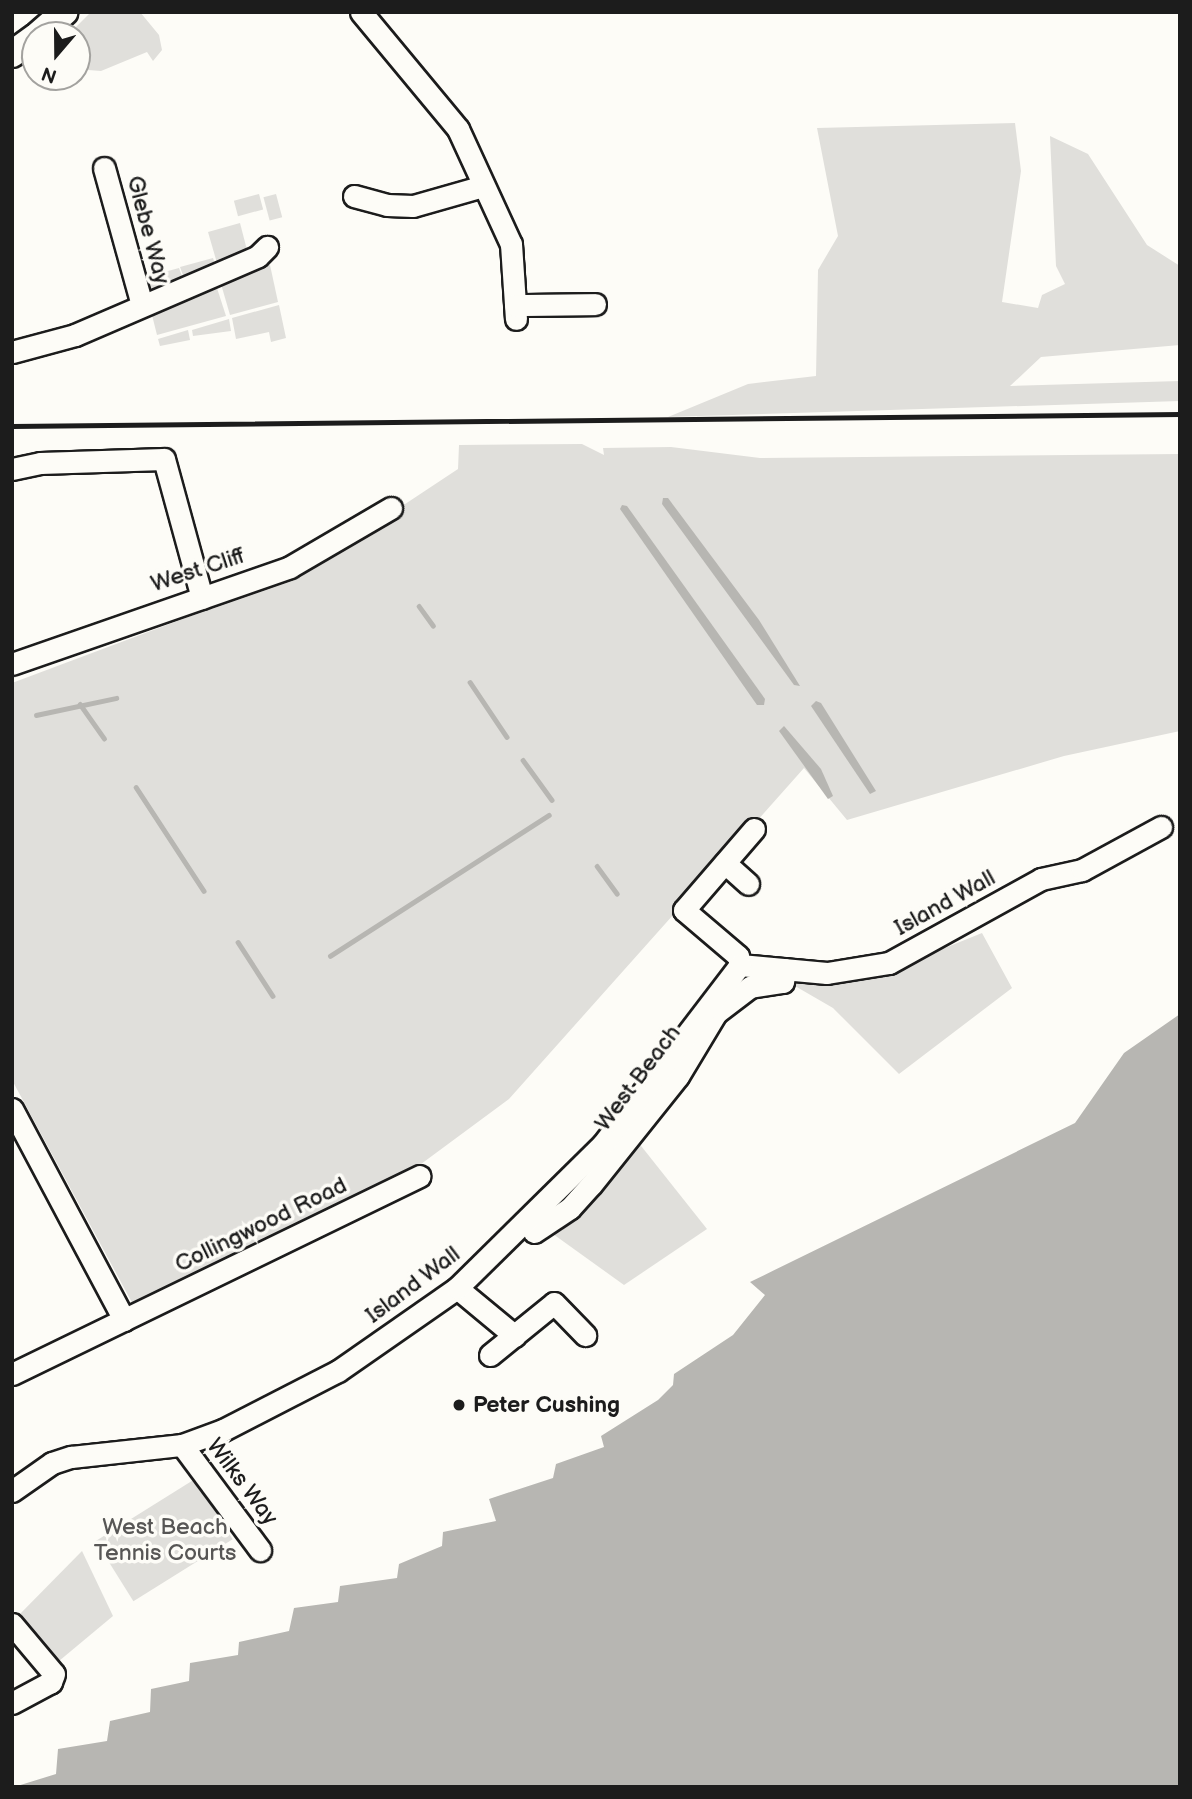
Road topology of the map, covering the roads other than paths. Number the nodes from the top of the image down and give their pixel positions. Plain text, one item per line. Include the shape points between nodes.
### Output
1 (361, 12) edge
2 (104, 168) dead end
3 (483, 186) junction
4 (354, 196) dead end
5 (267, 247) dead end
6 (142, 305) junction
7 (595, 305) dead end
8 (19, 352) edge
9 (12, 469) edge
10 (391, 508) dead end
11 (202, 598) junction
12 (12, 664) edge
13 (1161, 827) dead end
14 (754, 829) dead end
15 (724, 863) junction
16 (748, 884) dead end
17 (740, 965) junction
18 (785, 969) junction
19 (12, 1109) edge
20 (419, 1175) dead end
21 (534, 1232) dead end
22 (457, 1288) junction
23 (124, 1321) junction
24 (585, 1335) dead end
25 (515, 1336) junction
26 (490, 1355) dead end
27 (12, 1374) edge
28 (182, 1445) junction
29 (12, 1490) edge
30 (260, 1550) dead end
31 (12, 1624) edge
32 (12, 1703) edge

1 - 3 street via 458,129
2 - 6 street, Glebe Way
3 - 4 street via 413,205 387,205
3 - 7 street via 511,244 516,312
5 - 6 street, Glebe Way via 258,256
6 - 8 street, Glebe Way
9 - 11 street via 40,463 164,459
10 - 11 street, West Cliff via 316,555
11 - 12 street, West Cliff
13 - 18 street, Island Wall via 1082,870 1041,879 889,963 842,973
14 - 15 street
15 - 16 street
15 - 17 street via 684,910 738,956
17 - 18 street, Island Wall
17 - 22 street, Island Wall via 603,1144
18 - 21 street, West Beach via 783,982 750,987 716,1013 678,1076 591,1185 570,1208
19 - 23 street
20 - 23 street, Collingwood Road
22 - 25 street
22 - 28 street, Island Wall via 338,1371 263,1412
23 - 27 street, Collingwood Road
24 - 25 street via 554,1303
25 - 26 street
28 - 29 street, Island Wall via 71,1457 52,1463
28 - 30 street, Wilks Way
31 - 32 street via 54,1674 51,1682

